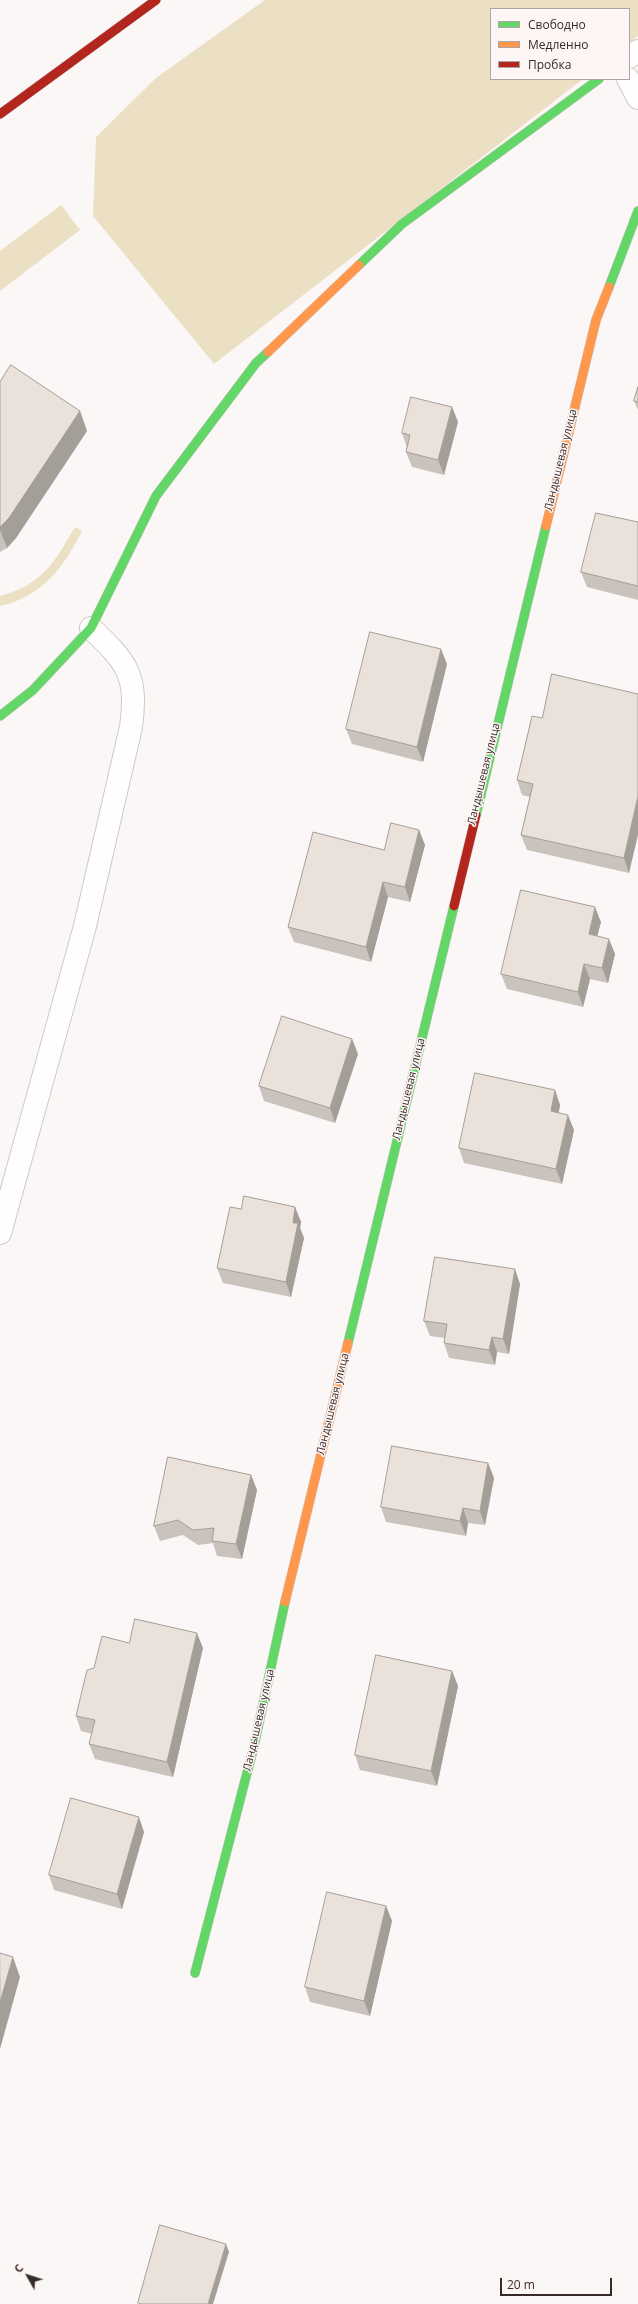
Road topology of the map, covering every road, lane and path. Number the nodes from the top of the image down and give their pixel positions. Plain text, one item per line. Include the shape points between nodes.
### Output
1 (156, 0) edge
2 (598, 80) edge
3 (629, 80) edge
4 (638, 98) edge
5 (2, 108) edge
6 (638, 211) edge
7 (91, 628) junction
8 (0, 716) edge
9 (0, 1233) edge
10 (196, 1973) dead end

1 - 5 street
2 - 7 street via 402,224 256,362 156,496
3 - 4 street
6 - 10 street, Ландышевая улица via 592,335 283,1611 254,1746
7 - 8 street via 33,690
7 - 9 street via 118,655 132,680 134,696 131,727 84,926

